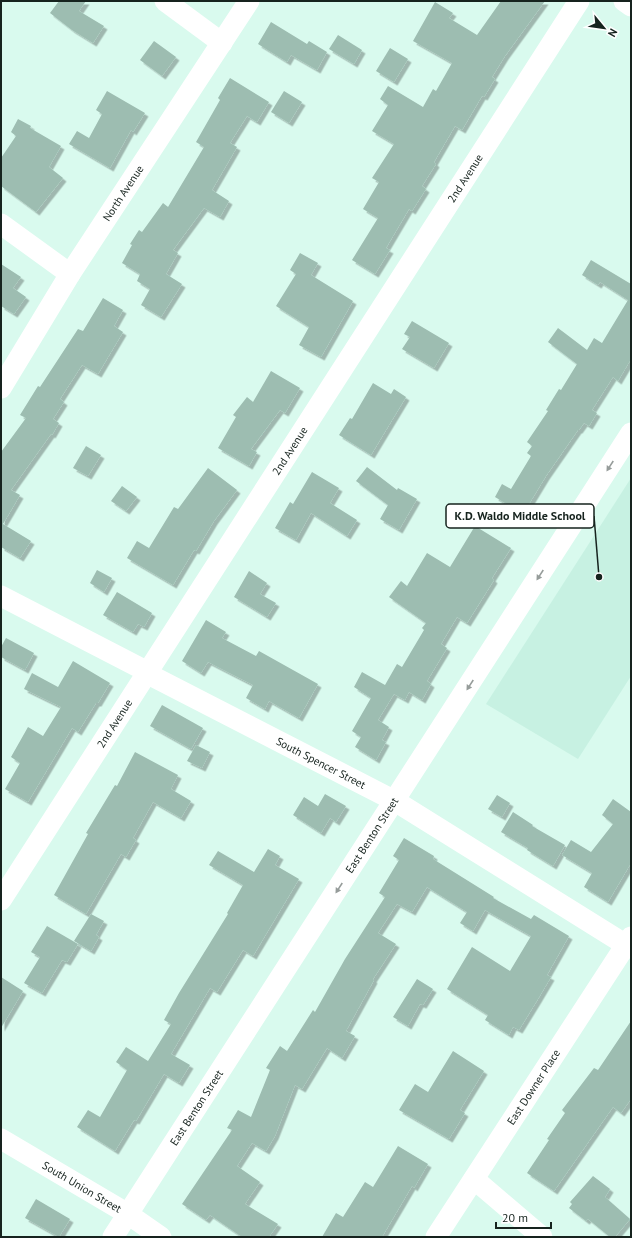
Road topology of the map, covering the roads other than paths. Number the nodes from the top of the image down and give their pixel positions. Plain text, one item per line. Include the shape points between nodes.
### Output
1 (165, 1) edge
2 (249, 1) edge
3 (579, 1) edge
4 (624, 1) edge
5 (631, 6) edge
6 (222, 42) junction
7 (1, 224) edge
8 (70, 274) junction
9 (1, 388) edge
10 (631, 433) edge
11 (1, 596) edge
12 (148, 672) junction
13 (395, 801) junction
14 (1, 900) edge
15 (630, 943) edge
16 (1, 1139) edge
17 (474, 1179) junction
18 (128, 1214) junction
19 (114, 1237) edge
20 (161, 1237) edge
21 (436, 1237) edge
22 (542, 1237) edge

1 - 6 street
2 - 6 street, North Avenue
3 - 12 street, 2nd Avenue
4 - 5 street
6 - 8 street, North Avenue
7 - 8 street
8 - 9 street, North Avenue
10 -> 13 street, East Benton Street
11 - 12 street, South Spencer Street
12 - 13 street, South Spencer Street
12 - 14 street, 2nd Avenue
13 - 15 street, South Spencer Street
13 -> 18 street, East Benton Street
15 - 17 street, East Downer Place
16 - 18 street, South Union Street
17 - 21 street, East Downer Place
17 - 22 street
18 - 19 street, East Benton Street
18 - 20 street, South Union Street

